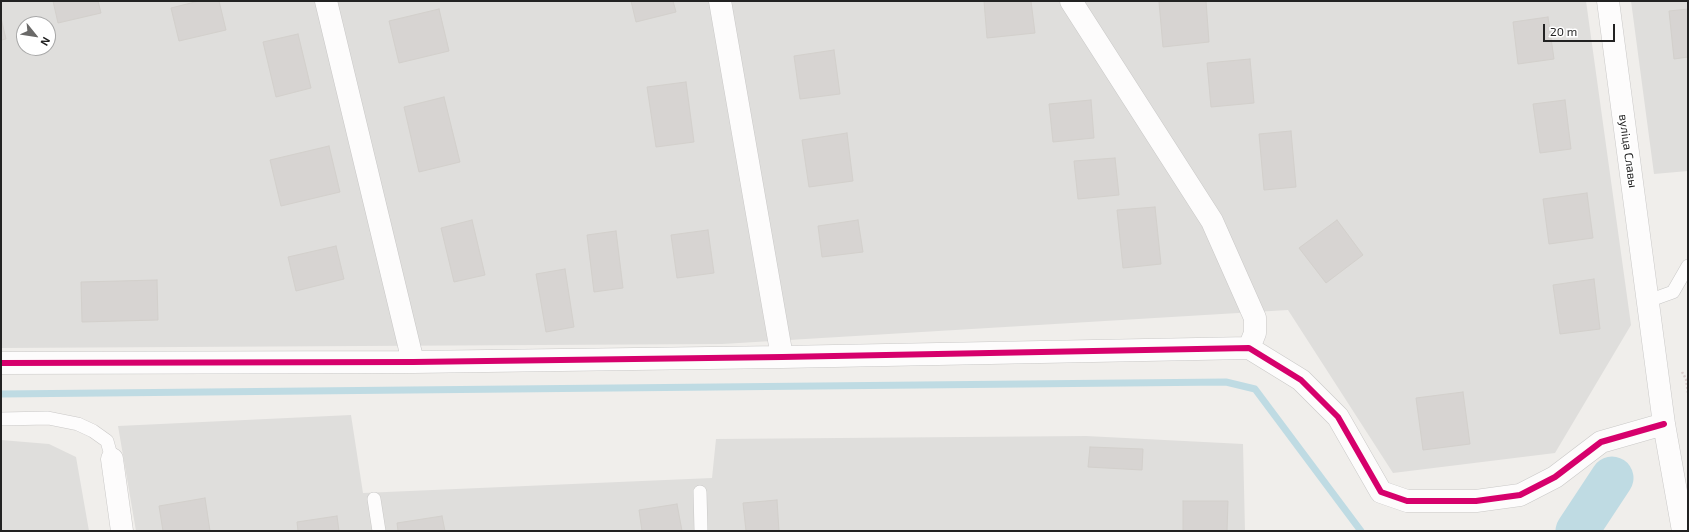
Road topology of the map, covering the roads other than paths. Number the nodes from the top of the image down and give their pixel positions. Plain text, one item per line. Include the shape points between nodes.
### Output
1 (326, 1) edge
2 (720, 1) edge
3 (1071, 1) edge
4 (1608, 1) edge
5 (1688, 266) edge
6 (1648, 300) junction
7 (1250, 348) junction
8 (782, 357) junction
9 (413, 362) junction
10 (1, 363) edge
11 (1, 419) edge
12 (1664, 424) junction
13 (112, 459) joint
14 (700, 492) dead end
15 (374, 500) dead end
16 (122, 531) edge
17 (379, 531) edge
18 (701, 531) edge
19 (1683, 531) edge

1 - 9 street
2 - 8 street
3 - 7 street via 1212,221 1255,318 1255,333
4 - 6 street, вуліца Славы
5 - 6 lane via 1673,292
6 - 12 street, вуліца Славы
7 - 8 street
7 - 12 street via 1301,380 1338,417 1381,492 1407,501 1476,502 1520,496 1555,476 1601,442
8 - 9 street
9 - 10 street
11 - 13 lane via 48,418 78,424 107,441
12 - 19 street, вуліца Славы
13 - 16 street
14 - 18 lane
15 - 17 lane

